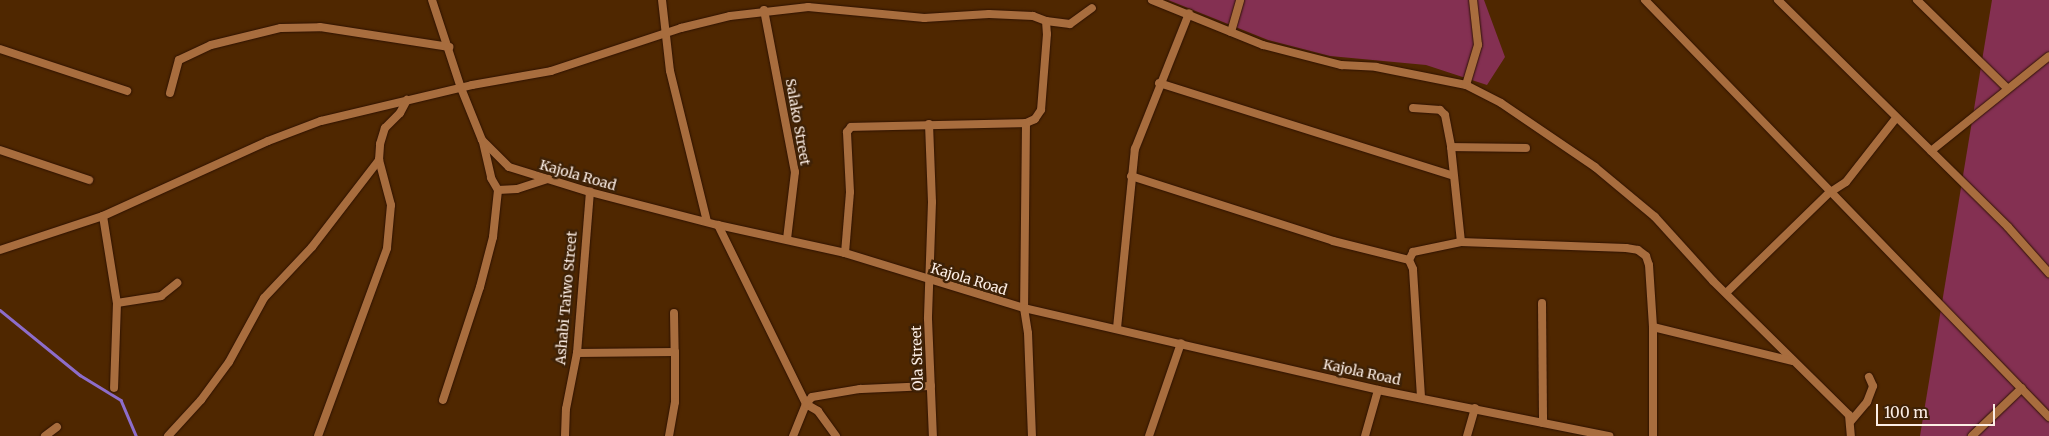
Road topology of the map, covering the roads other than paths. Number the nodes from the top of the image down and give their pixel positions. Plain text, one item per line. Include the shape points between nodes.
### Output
1 (432, 0) edge
2 (662, 0) edge
3 (1152, 0) edge
4 (1240, 0) edge
5 (1473, 0) edge
6 (1646, 0) edge
7 (1778, 0) edge
8 (1917, 0) edge
9 (1092, 8) dead end
10 (764, 10) junction
11 (1189, 13) junction
12 (1046, 21) junction
13 (1231, 32) junction
14 (664, 34) junction
15 (449, 48) junction
16 (0, 49) edge
17 (2049, 56) edge
18 (1159, 83) junction
19 (1466, 85) junction
20 (461, 88) junction
21 (2007, 88) junction
22 (127, 91) dead end
23 (170, 93) dead end
24 (407, 100) junction
25 (1413, 108) dead end
26 (1896, 118) junction
27 (1026, 123) junction
28 (929, 124) junction
29 (482, 140) junction
30 (1451, 147) junction
31 (1526, 148) dead end
32 (0, 150) edge
33 (1931, 151) junction
34 (379, 160) junction
35 (1451, 174) junction
36 (1131, 176) junction
37 (548, 179) junction
38 (89, 180) dead end
39 (498, 190) junction
40 (590, 192) junction
41 (1829, 193) junction
42 (103, 216) junction
43 (708, 222) junction
44 (718, 225) junction
45 (787, 239) junction
46 (1461, 242) junction
47 (0, 250) edge
48 (845, 253) junction
49 (1409, 260) junction
50 (2049, 273) edge
51 (928, 279) junction
52 (177, 283) dead end
53 (1726, 293) junction
54 (117, 303) junction
55 (1542, 303) dead end
56 (1024, 308) junction
57 (674, 313) dead end
58 (1653, 327) junction
59 (1117, 328) junction
60 (1180, 343) junction
61 (675, 352) junction
62 (577, 353) junction
63 (1794, 362) junction
64 (1869, 377) dead end
65 (931, 386) junction
66 (114, 388) dead end
67 (2022, 388) junction
68 (1378, 390) junction
69 (1421, 397) junction
70 (443, 400) dead end
71 (806, 404) junction
72 (1475, 408) junction
73 (2049, 417) edge
74 (1851, 421) junction
75 (1542, 423) junction
76 (57, 427) dead end
77 (44, 436) edge
78 (168, 436) edge
79 (318, 436) edge
80 (565, 436) edge
81 (668, 436) edge
82 (794, 436) edge
83 (836, 436) edge
84 (933, 436) edge
85 (1032, 436) edge
86 (1149, 436) edge
87 (1365, 436) edge
88 (1468, 436) edge
89 (1609, 436) edge
90 (1653, 436) edge
91 (1851, 436) edge
92 (1972, 436) edge

1 - 15 street, Kajola Road
2 - 14 street
3 - 11 street
4 - 13 street
5 - 19 street via 1478,45
6 - 41 street
7 - 26 street
8 - 21 street
9 - 12 street via 1070,24
10 - 12 street via 808,7 856,10 893,17 989,14 1033,16
10 - 14 street via 699,23
10 - 45 street, Salako Street via 795,172
11 - 13 street
11 - 18 street
12 - 27 street via 1041,110 1035,119
13 - 19 street via 1263,45 1341,65 1376,67
14 - 20 street via 550,71
14 - 43 street via 680,120
15 - 20 street, Kajola Road
15 - 23 street via 320,27 280,28 211,45 179,60
16 - 22 street
17 - 21 street
18 - 35 street
18 - 36 street via 1136,149
19 - 53 street via 1528,120 1633,196
20 - 24 street
20 - 29 street, Kajola Road
21 - 33 street
24 - 34 street via 400,113 385,128
24 - 42 street via 321,121 277,137
25 - 30 street via 1440,110 1445,114
26 - 33 street
26 - 41 street via 1846,182
27 - 28 street
27 - 56 street
28 - 48 street via 858,126 847,132 850,192
28 - 51 street, Ola Street via 931,242
29 - 37 street, Kajola Road via 509,167
29 - 39 street via 491,178
30 - 31 street
30 - 35 street
32 - 38 street
33 - 50 street via 2008,227
34 - 78 street via 312,247 264,298 229,362
34 - 79 street via 391,204 387,248
35 - 46 street
36 - 49 street via 1333,241
36 - 59 street
37 - 39 street via 517,189
37 - 40 street, Kajola Road
39 - 70 street via 492,238 480,287
40 - 43 street, Kajola Road
40 - 62 street, Ashabi Taiwo Street
41 - 53 street
41 - 67 street
42 - 47 street
42 - 54 street
43 - 44 street, Kajola Road
44 - 45 street, Kajola Road
44 - 71 street
45 - 48 street, Kajola Road
46 - 49 street via 1423,248 1413,252
46 - 58 street via 1638,250 1646,256 1649,265
48 - 51 street, Kajola Road
49 - 69 street via 1414,269
51 - 56 street, Kajola Road
51 - 65 street, Ola Street
52 - 54 street via 161,296
53 - 63 street
54 - 66 street
55 - 75 street
56 - 59 street, Kajola Road
56 - 85 street
57 - 61 street
58 - 63 street
58 - 90 street
59 - 60 street, Kajola Road
60 - 68 street, Kajola Road
60 - 86 street
61 - 62 street
61 - 81 street via 675,402
62 - 80 street, Ashabi Taiwo Street via 566,409
63 - 74 street
64 - 74 street via 1873,386 1867,402
65 - 71 street via 822,393 812,396
65 - 84 street, Ola Street
67 - 73 street
67 - 92 street
68 - 69 street, Kajola Road
68 - 87 street
69 - 72 street, Kajola Road
71 - 82 street
71 - 83 street via 818,411
72 - 75 street, Kajola Road
72 - 88 street
74 - 91 street
75 - 89 street, Kajola Road
76 - 77 street

